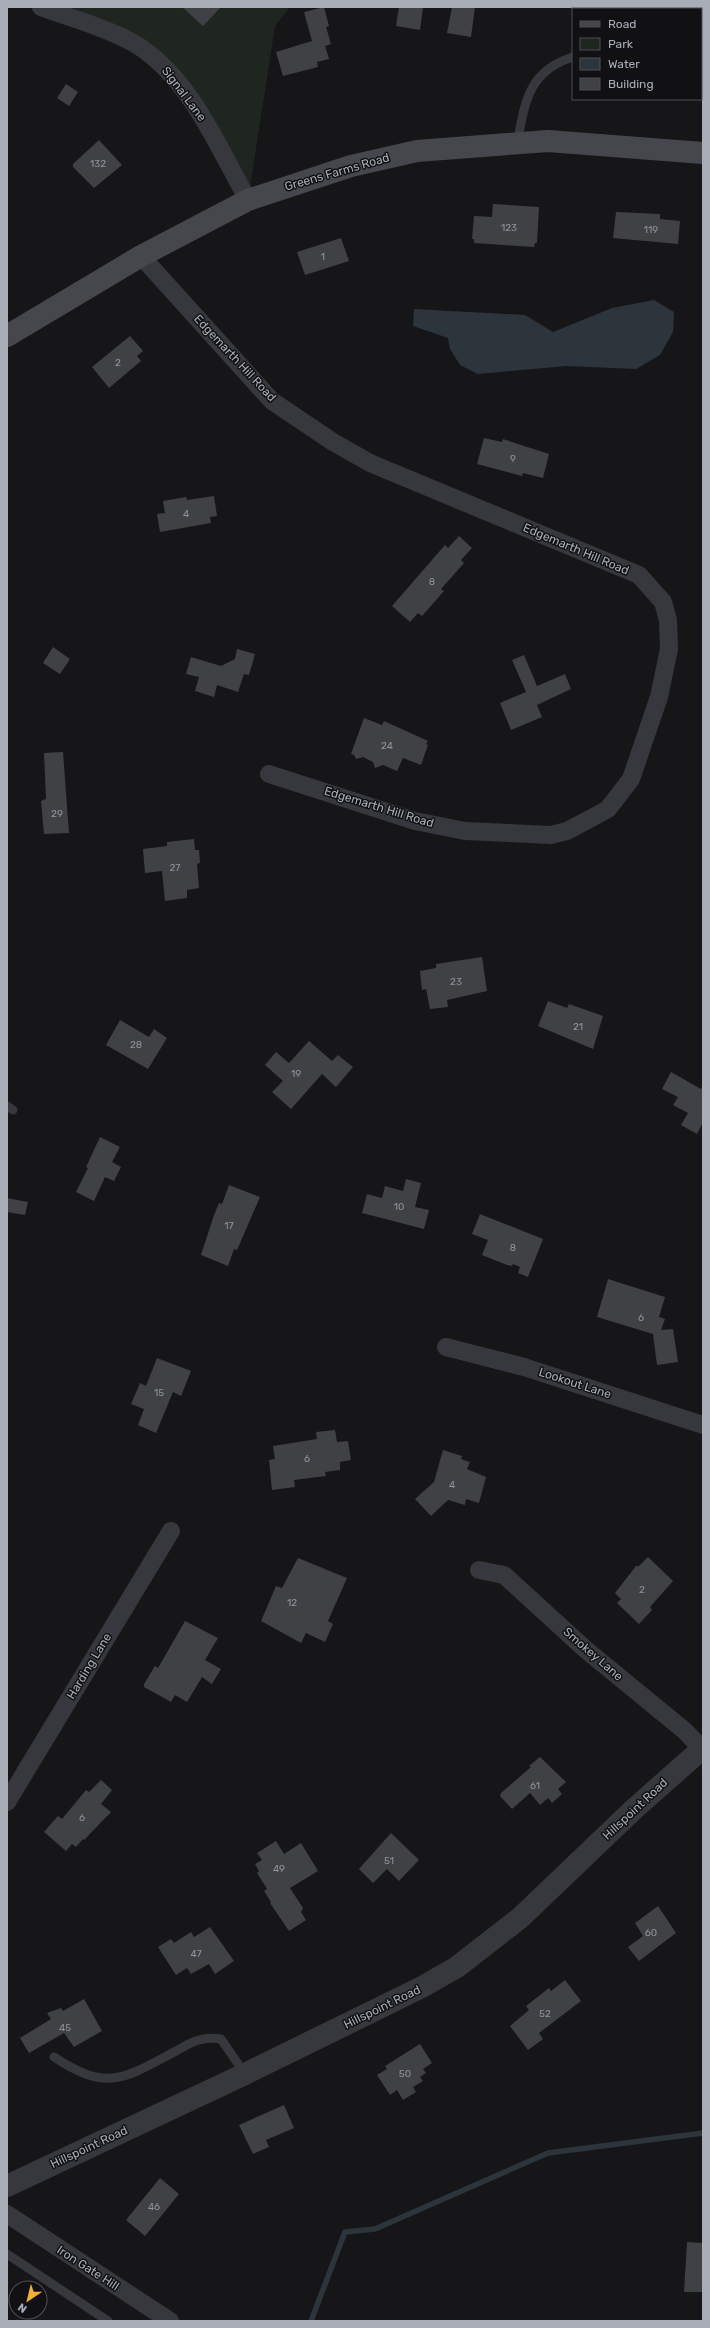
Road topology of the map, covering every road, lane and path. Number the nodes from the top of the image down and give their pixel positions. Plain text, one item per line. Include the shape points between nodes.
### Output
1 (41, 7) edge
2 (572, 57) edge
3 (517, 144) junction
4 (703, 153) edge
5 (248, 200) junction
6 (141, 256) junction
7 (7, 336) edge
8 (269, 774) dead end
9 (446, 1347) dead end
10 (703, 1425) edge
11 (171, 1531) dead end
12 (479, 1570) dead end
13 (702, 1749) edge
14 (7, 1802) edge
15 (54, 2057) dead end
16 (245, 2074) junction
17 (7, 2186) edge
18 (7, 2214) edge
19 (7, 2254) edge
20 (108, 2321) edge
21 (170, 2321) edge

1 - 5 street, Signal Lane via 122,38 139,46 157,60 173,75 200,113
2 - 3 lane via 557,62 544,71 529,91
3 - 4 main road, Greens Farms Road via 548,141
3 - 5 main road, Greens Farms Road via 417,151 388,156
5 - 6 main road, Greens Farms Road
6 - 7 main road, Greens Farms Road
6 - 8 street, Edgemarth Hill Road via 272,401 333,442 370,463 639,575 663,602 668,620 669,649 659,696 631,779 608,809 567,831 551,835 458,830 415,821
9 - 10 street, Lookout Lane via 524,1367
11 - 14 street, Harding Lane
12 - 13 street, Smokey Lane via 504,1575 585,1649 685,1731
13 - 16 street, Hillspoint Road via 633,1810 520,1918 471,1957 422,1987
15 - 16 lane via 70,2068 96,2079 116,2079 198,2039 212,2038 221,2039
16 - 17 street, Hillspoint Road
18 - 21 street, Iron Gate Hill
19 - 20 lane

